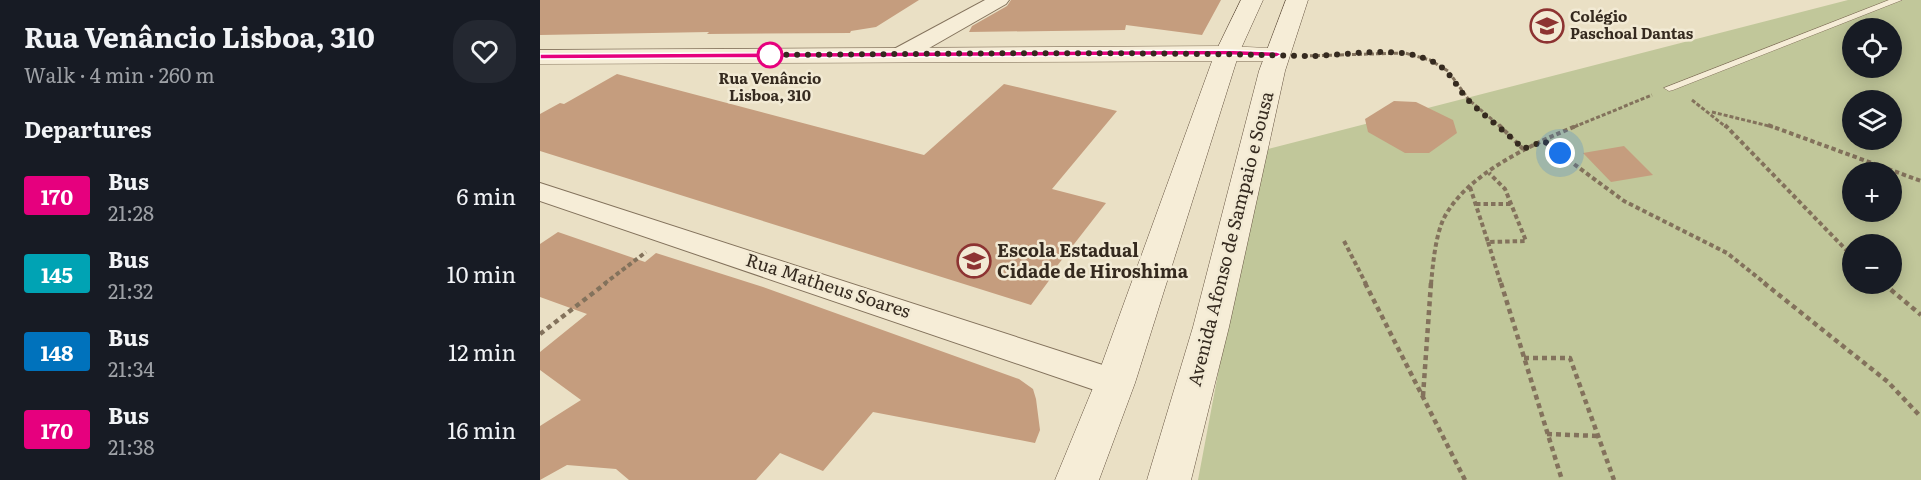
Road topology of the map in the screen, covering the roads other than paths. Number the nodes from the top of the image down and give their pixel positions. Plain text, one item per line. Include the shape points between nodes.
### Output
1 (999, 0) edge
2 (1252, 0) edge
3 (1297, 0) edge
4 (1897, 0) edge
5 (1227, 53) junction
6 (902, 54) junction
7 (1277, 54) junction
8 (540, 57) edge
9 (1669, 88) road end
10 (540, 192) edge
11 (1115, 383) junction
12 (1077, 480) edge
13 (1169, 480) edge

1 - 6 street
2 - 5 main road
3 - 7 main road, Avenida Afonso de Sampaio e Sousa
4 - 9 lane
5 - 6 main road
5 - 7 main road
5 - 11 main road
6 - 8 main road
7 - 13 main road, Avenida Afonso de Sampaio e Sousa via 1211,327
10 - 11 street, Rua Matheus Soares
11 - 12 main road

